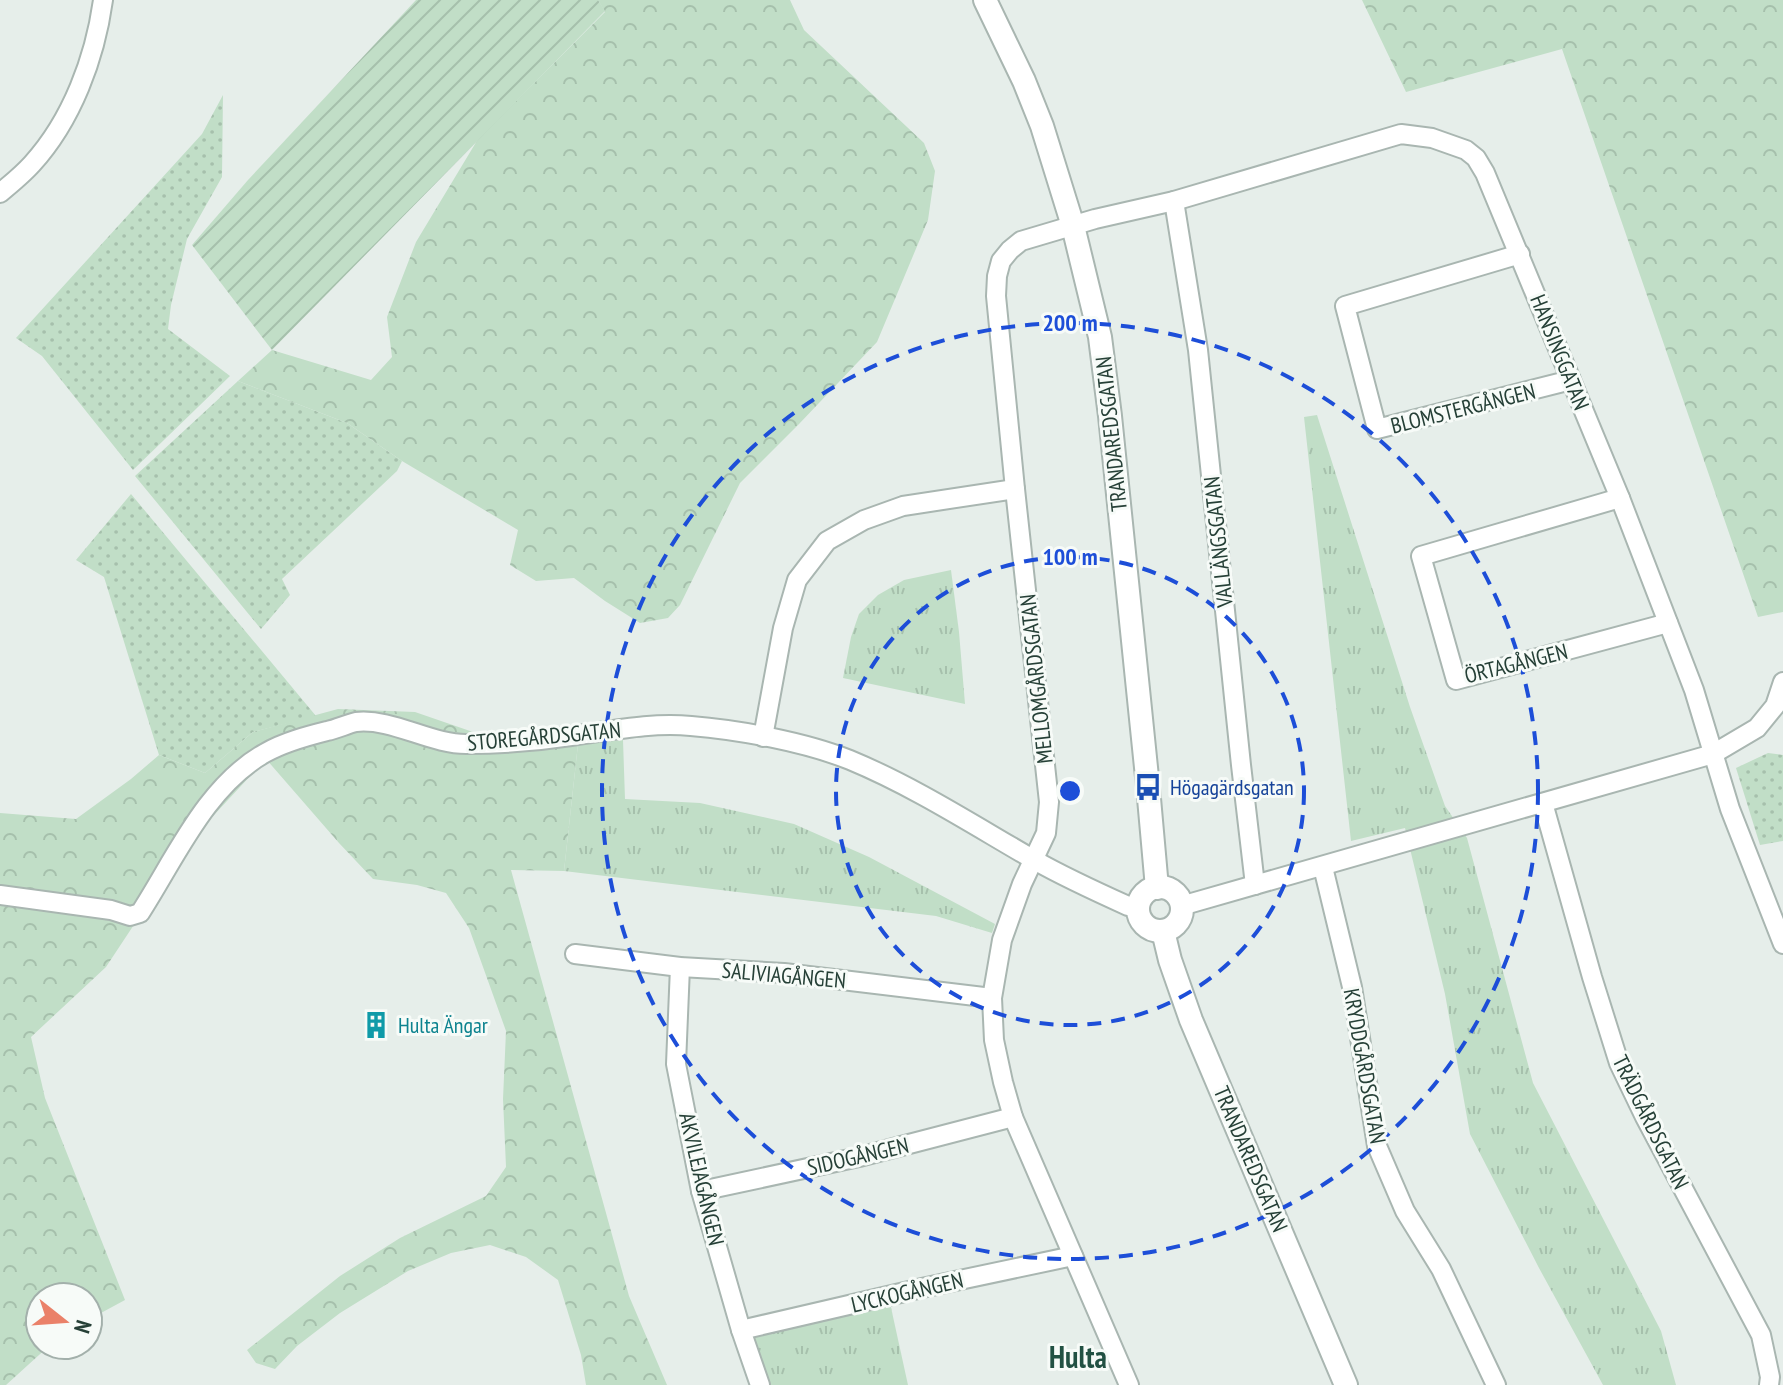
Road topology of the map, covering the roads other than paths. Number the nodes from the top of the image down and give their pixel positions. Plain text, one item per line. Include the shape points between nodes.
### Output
1 (103, 0) edge
2 (985, 0) edge
3 (0, 193) edge
4 (1174, 201) junction
5 (1073, 226) junction
6 (1520, 254) junction
7 (1571, 380) junction
8 (1015, 489) junction
9 (1620, 498) junction
10 (1668, 623) junction
11 (1783, 682) edge
12 (763, 737) junction
13 (1713, 754) junction
14 (1543, 803) junction
15 (1035, 860) junction
16 (1323, 867) junction
17 (1255, 885) junction
18 (1157, 888) junction
19 (0, 895) edge
20 (1181, 906) junction
21 (1138, 908) junction
22 (1163, 931) junction
23 (1783, 944) edge
24 (575, 954) dead end
25 (680, 967) junction
26 (992, 998) junction
27 (1013, 1117) junction
28 (701, 1191) junction
29 (1073, 1256) junction
30 (741, 1330) junction
31 (760, 1385) edge
32 (1129, 1385) edge
33 (1346, 1385) edge
34 (1496, 1385) edge
35 (1769, 1385) edge

1 - 3 street via 86,72 63,121 33,163
2 - 5 street, TRANDAREDSGATAN via 1035,109
4 - 5 street, HANSINGGATAN
4 - 6 street, HANSINGGATAN via 1401,134 1432,138 1476,158
4 - 17 street, VALLÄNGSGATAN via 1198,350
5 - 8 street, MELLOMGÅRDSGATAN via 1021,241 1001,261 997,276
5 - 18 street, TRANDAREDSGATAN via 1100,337
6 - 7 street, HANSINGGATAN
6 - 7 street, BLOMSTERGÅNGEN via 1345,306 1377,429
7 - 9 street, HANSINGGATAN
8 - 12 street via 903,506 827,541 797,580
8 - 15 street, MELLOMGÅRDSGATAN via 1049,802 1046,833
9 - 10 street, HANSINGGATAN
9 - 10 street, ÖRTAGÅNGEN via 1421,556 1456,680
10 - 13 street, HANSINGGATAN
11 - 13 street via 1775,706 1757,728
12 - 15 street, STOREGÅRDSGATAN via 848,759
12 - 19 street, STOREGÅRDSGATAN via 688,725 468,744 356,722 267,751 246,765 210,801 140,913 130,916
13 - 14 street
13 - 23 street, HANSINGGATAN
14 - 16 street
14 - 35 street, TRÄDGÅRDSGATAN via 1619,1063 1761,1335
15 - 21 street, STOREGÅRDSGATAN
15 - 26 street, MELLOMGÅRDSGATAN via 1002,940
16 - 17 street
16 - 34 street, KRYDDGÅRDSGATAN via 1352,987 1377,1146
17 - 20 street
18 - 20 street via 1173,892
18 - 21 street via 1144,895
20 - 22 street via 1177,922
21 - 22 street via 1145,925
22 - 33 street, TRANDAREDSGATAN via 1182,996
24 - 25 street, SALIVIAGÅNGEN
25 - 26 street, SALIVIAGÅNGEN via 784,973
25 - 28 street, AKVILEJAGÅNGEN via 676,1064
26 - 27 street, MELLOMGÅRDSGATAN via 994,1040
27 - 28 street, SIDOGÅNGEN
27 - 29 street, MELLOMGÅRDSGATAN
28 - 30 street, AKVILEJAGÅNGEN
29 - 30 street, LYCKOGÅNGEN
29 - 32 street, MELLOMGÅRDSGATAN
30 - 31 street, AKVILEJAGÅNGEN

